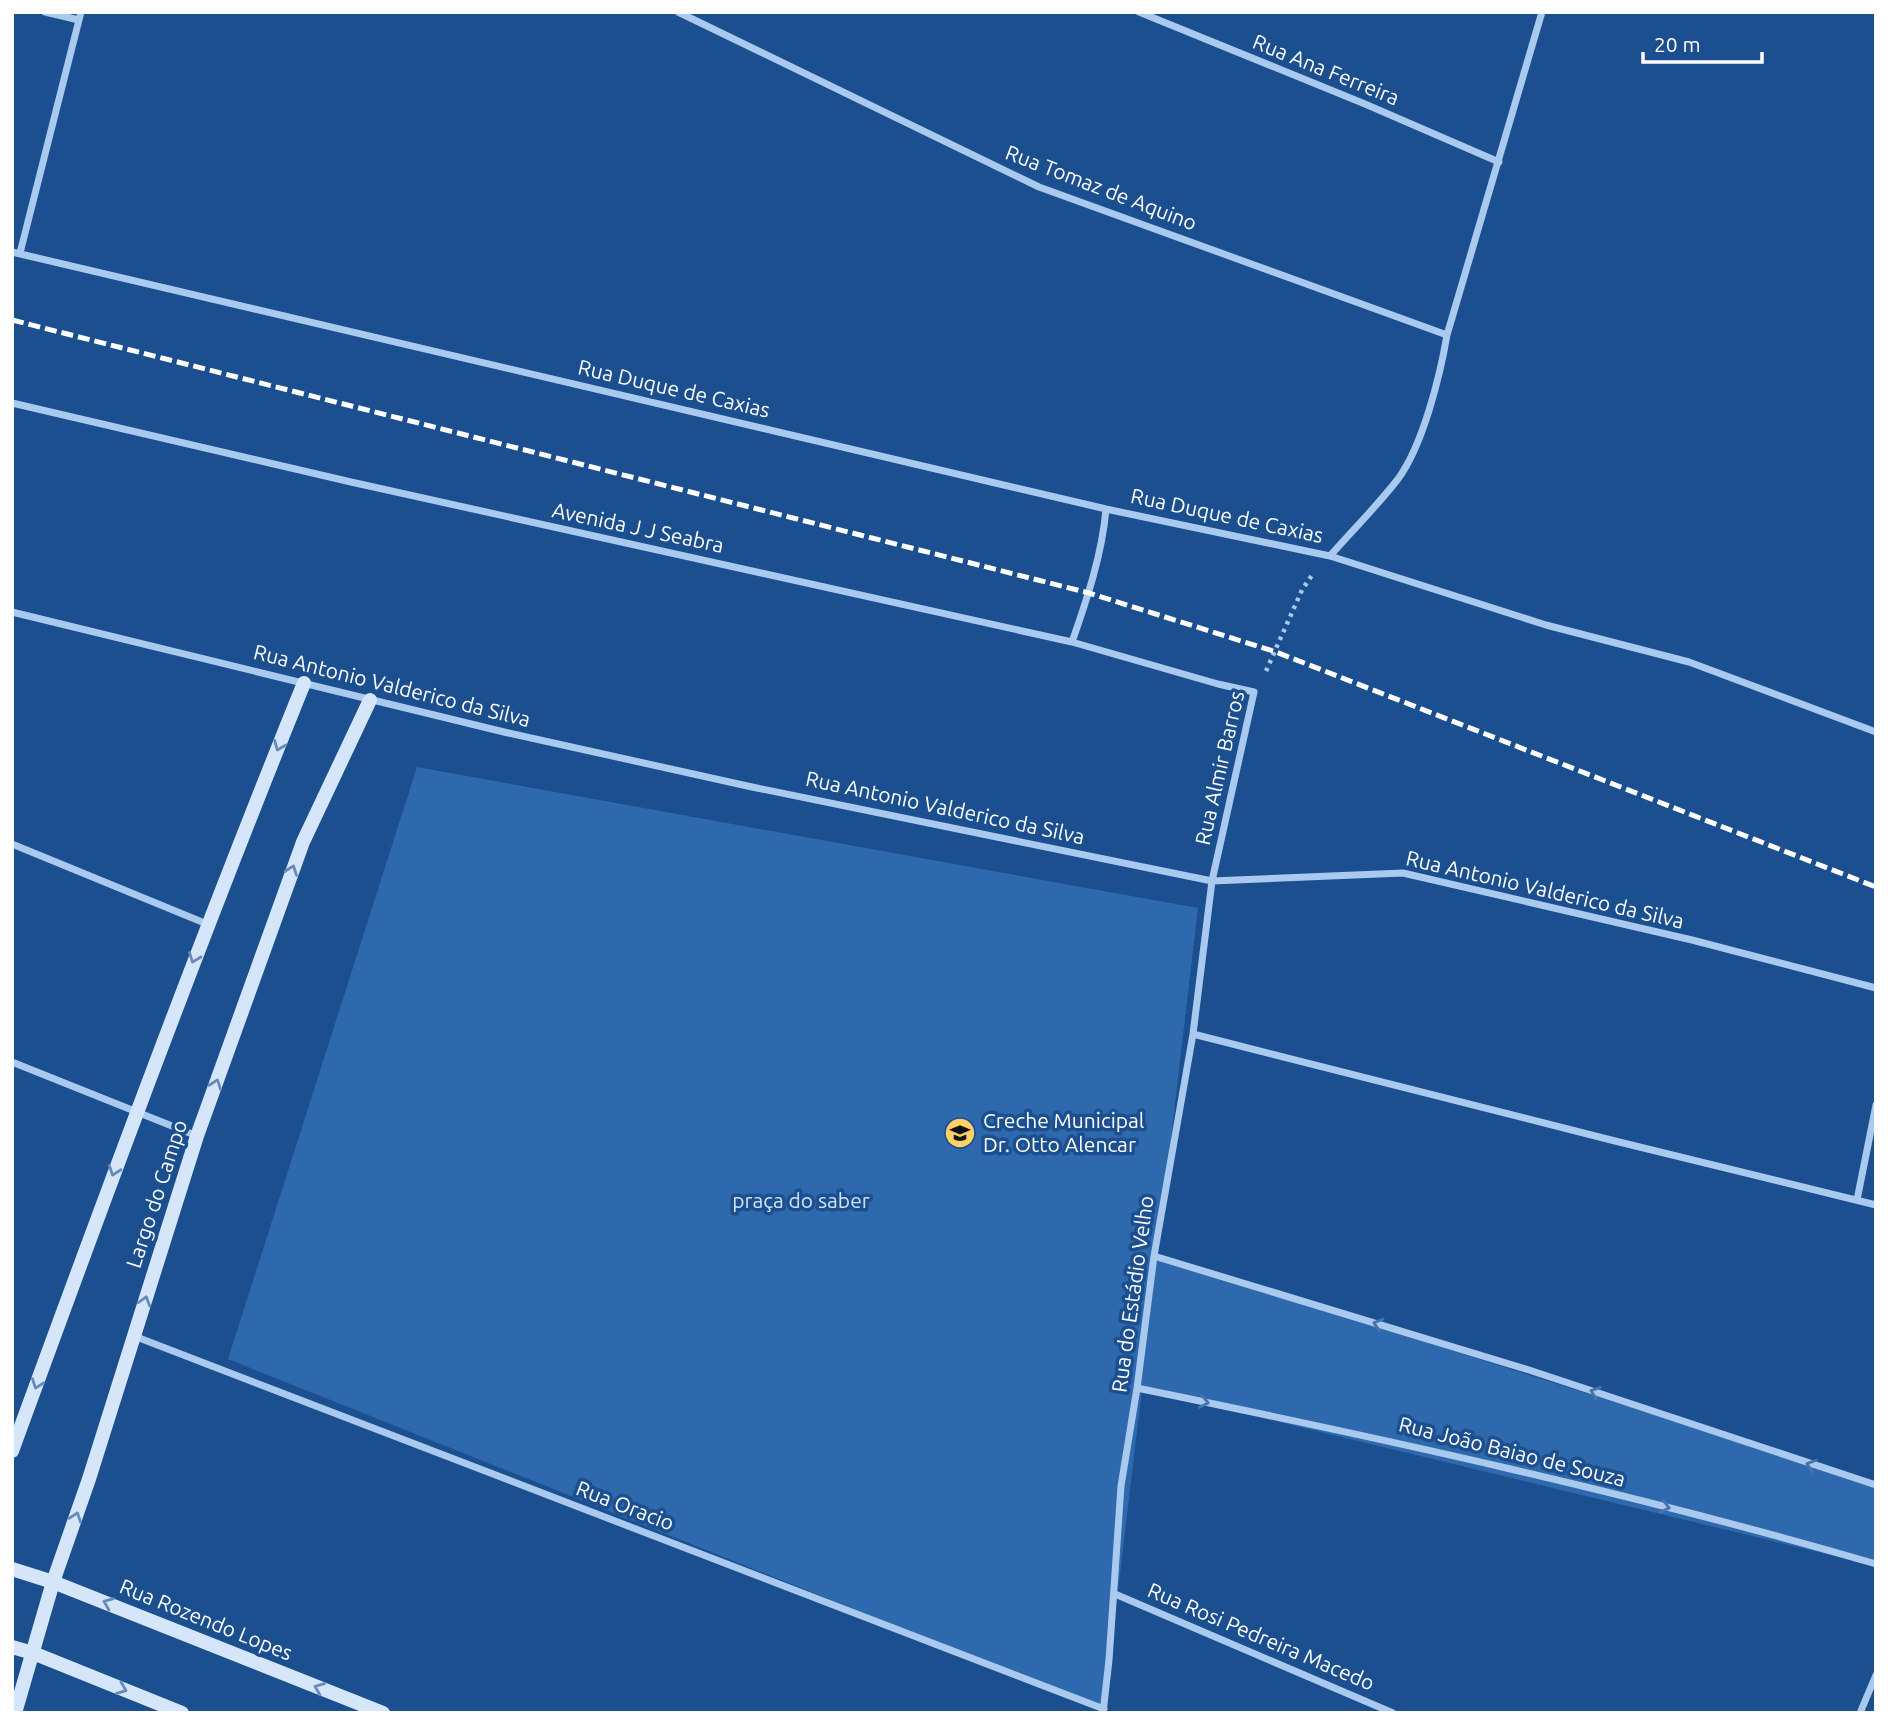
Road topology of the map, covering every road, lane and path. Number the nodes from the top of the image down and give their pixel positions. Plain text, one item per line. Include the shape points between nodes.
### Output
1 (45, 12) edge
2 (678, 12) edge
3 (1139, 12) edge
4 (1542, 12) edge
5 (80, 16) edge
6 (1499, 162) junction
7 (16, 252) edge
8 (1447, 335) junction
9 (12, 403) edge
10 (1106, 509) junction
11 (1330, 556) junction
12 (12, 612) edge
13 (1072, 642) junction
14 (304, 683) junction
15 (1254, 692) junction
16 (370, 699) junction
17 (1876, 732) edge
18 (12, 844) edge
19 (1212, 881) junction
20 (207, 924) junction
21 (1876, 988) edge
22 (1194, 1034) junction
23 (12, 1062) edge
24 (1876, 1105) edge
25 (136, 1111) junction
26 (197, 1136) junction
27 (1857, 1200) junction
28 (1876, 1205) edge
29 (1154, 1256) junction
30 (134, 1336) junction
31 (1137, 1388) junction
32 (12, 1451) edge
33 (1876, 1485) edge
34 (1876, 1564) edge
35 (12, 1569) edge
36 (53, 1582) junction
37 (1115, 1594) junction
38 (12, 1647) edge
39 (33, 1653) junction
40 (1876, 1675) edge
41 (1104, 1711) edge
42 (15, 1713) edge
43 (182, 1713) edge
44 (383, 1713) edge
45 (1393, 1713) edge
46 (1860, 1713) edge

1 - 5 street
2 - 8 street, Rua Tomaz de Aquino via 1039,187
3 - 6 street, Rua Ana Ferreira
4 - 6 street
5 - 7 street
6 - 8 street
7 - 10 street, Rua Duque de Caxias
8 - 11 street via 1422,428 1400,477
9 - 13 street, Avenida J J Seabra
10 - 11 street, Rua Duque de Caxias
10 - 13 street via 1089,593
11 - 15 path, Rua Almir Barros via 1302,590
11 - 17 street, Rua Duque de Caxias via 1546,625 1689,662
12 - 14 street, Rua Antonio Valderico da Silva
13 - 15 street, Avenida J J Seabra
14 - 16 street, Rua Antonio Valderico da Silva
14 -> 20 street
15 - 19 street, Rua Almir Barros
16 - 19 street, Rua Antonio Valderico da Silva via 752,787
26 -> 16 street, Largo do Campo via 303,842
18 - 20 street
19 - 21 street, Rua Antonio Valderico da Silva via 1403,873
19 - 22 street, Rua do Estádio Velho
20 -> 25 street
22 - 27 street
22 - 29 street, Rua do Estádio Velho
23 - 25 street
24 - 27 street
25 - 26 street
25 -> 32 street
30 -> 26 street, Largo do Campo
27 - 28 street
29 - 31 street, Rua do Estádio Velho
33 -> 29 street via 1529,1370
36 -> 30 street, Largo do Campo
30 - 41 street, Rua Oracio
31 -> 34 street, Rua João Baiao de Souza via 1380,1438
31 - 37 street, Rua do Estádio Velho via 1121,1486
35 - 36 street, Rua Rozendo Lopes
36 - 39 street, Largo do Campo
44 -> 36 street, Rua Rozendo Lopes
37 - 41 street, Rua do Estádio Velho
37 - 45 street, Rua Rosi Pedreira Macedo
38 - 39 street
39 - 42 street, Largo do Campo
39 -> 43 street
40 - 46 street

